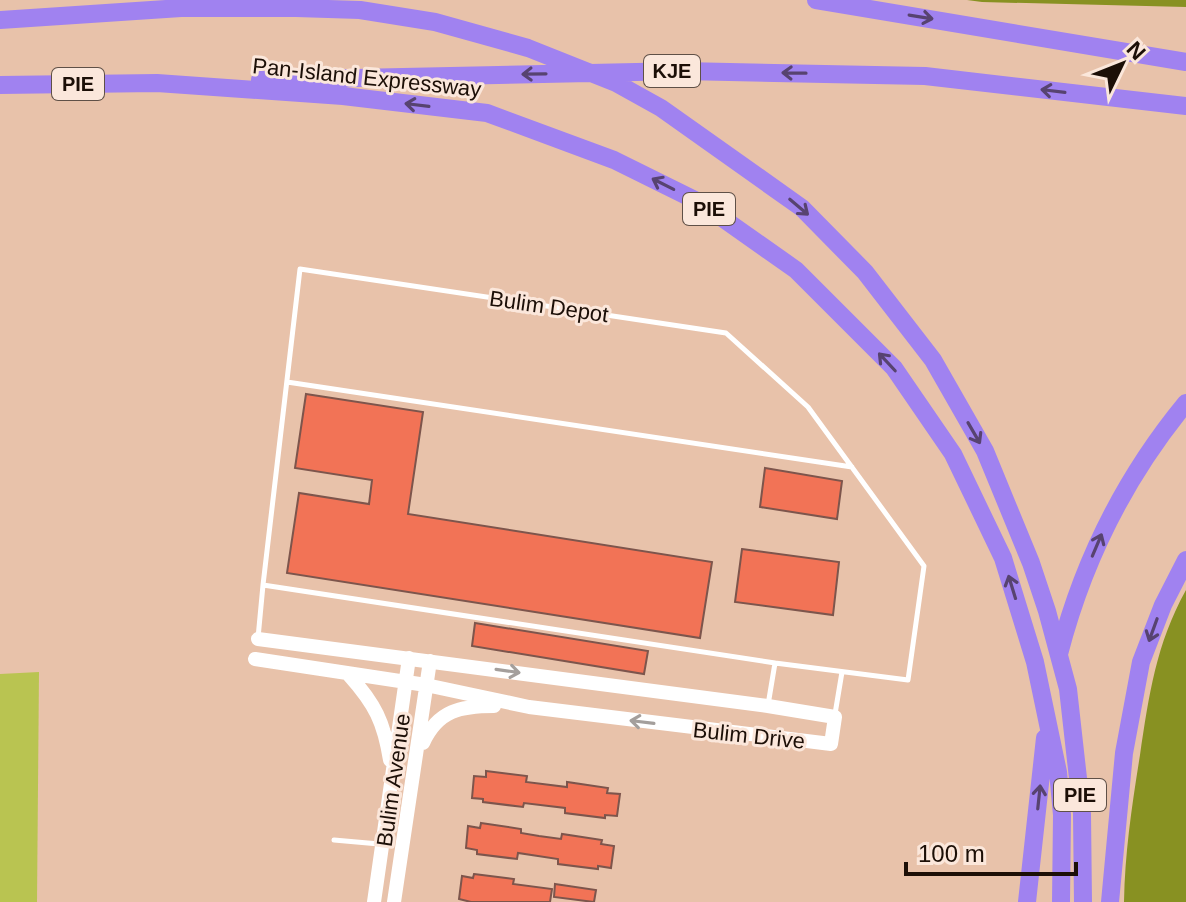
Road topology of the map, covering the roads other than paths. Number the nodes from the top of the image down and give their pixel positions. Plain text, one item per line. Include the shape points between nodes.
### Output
1 (816, 0) edge
2 (188, 4) edge
3 (0, 20) edge
4 (1186, 62) edge
5 (157, 83) junction
6 (0, 85) edge
7 (1186, 106) edge
8 (287, 382) junction
9 (1186, 403) edge
10 (853, 468) junction
11 (1186, 560) edge
12 (263, 585) junction
13 (258, 639) joint
14 (409, 658) junction
15 (255, 659) dead end
16 (430, 661) junction
17 (775, 663) junction
18 (842, 672) junction
19 (349, 675) junction
20 (407, 682) junction
21 (426, 685) junction
22 (768, 706) junction
23 (529, 707) junction
24 (835, 717) junction
25 (418, 754) junction
26 (391, 772) junction
27 (334, 840) dead end
28 (384, 845) junction
29 (374, 902) edge
30 (394, 902) edge
31 (1027, 902) edge
32 (1061, 902) edge
33 (1083, 902) edge
34 (1110, 902) edge

1 -> 4 highway
2 - 3 highway, PIE
2 -> 33 highway, PIE via 360,10 435,22 528,48 616,83 661,108 802,208 865,272 933,360 985,451 1031,563 1068,689 1082,814
5 - 6 highway, Pan-Island Expressway / PIE
7 -> 5 highway, KJE via 925,76 683,71
32 -> 5 highway, Pan-Island Expressway / PIE via 1058,772 1035,662 1003,558 953,454 894,368 796,270 701,203 614,160 487,113
8 - 10 lane
8 - 10 lane, Bulim Depot via 300,269 710,330 726,333 808,407
8 - 12 lane, Bulim Depot
31 -> 9 highway via 1050,689 1070,613 1122,492
10 - 18 lane, Bulim Depot via 924,566 908,680
11 -> 34 highway via 1141,662 1124,753
12 - 13 lane, Bulim Depot
12 - 17 lane
13 - 14 street, Bulim Drive
14 - 16 street, Bulim Drive
14 - 20 street, Bulim Avenue
15 - 19 street, Bulim Drive
16 - 21 street, Bulim Avenue
16 -> 22 street, Bulim Drive
17 - 18 lane
17 - 22 lane
18 - 24 lane
19 - 20 street, Bulim Drive
19 - 26 street via 378,711
20 - 21 street, Bulim Drive
20 - 26 street, Bulim Avenue
21 - 23 street, Bulim Drive
21 - 25 street, Bulim Avenue
22 - 24 street, Bulim Drive
24 -> 23 street, Bulim Drive via 831,744
23 - 25 street via 465,706 438,720
25 - 30 street, Bulim Avenue
26 - 28 street, Bulim Avenue
27 - 28 lane
28 - 29 street, Bulim Avenue

